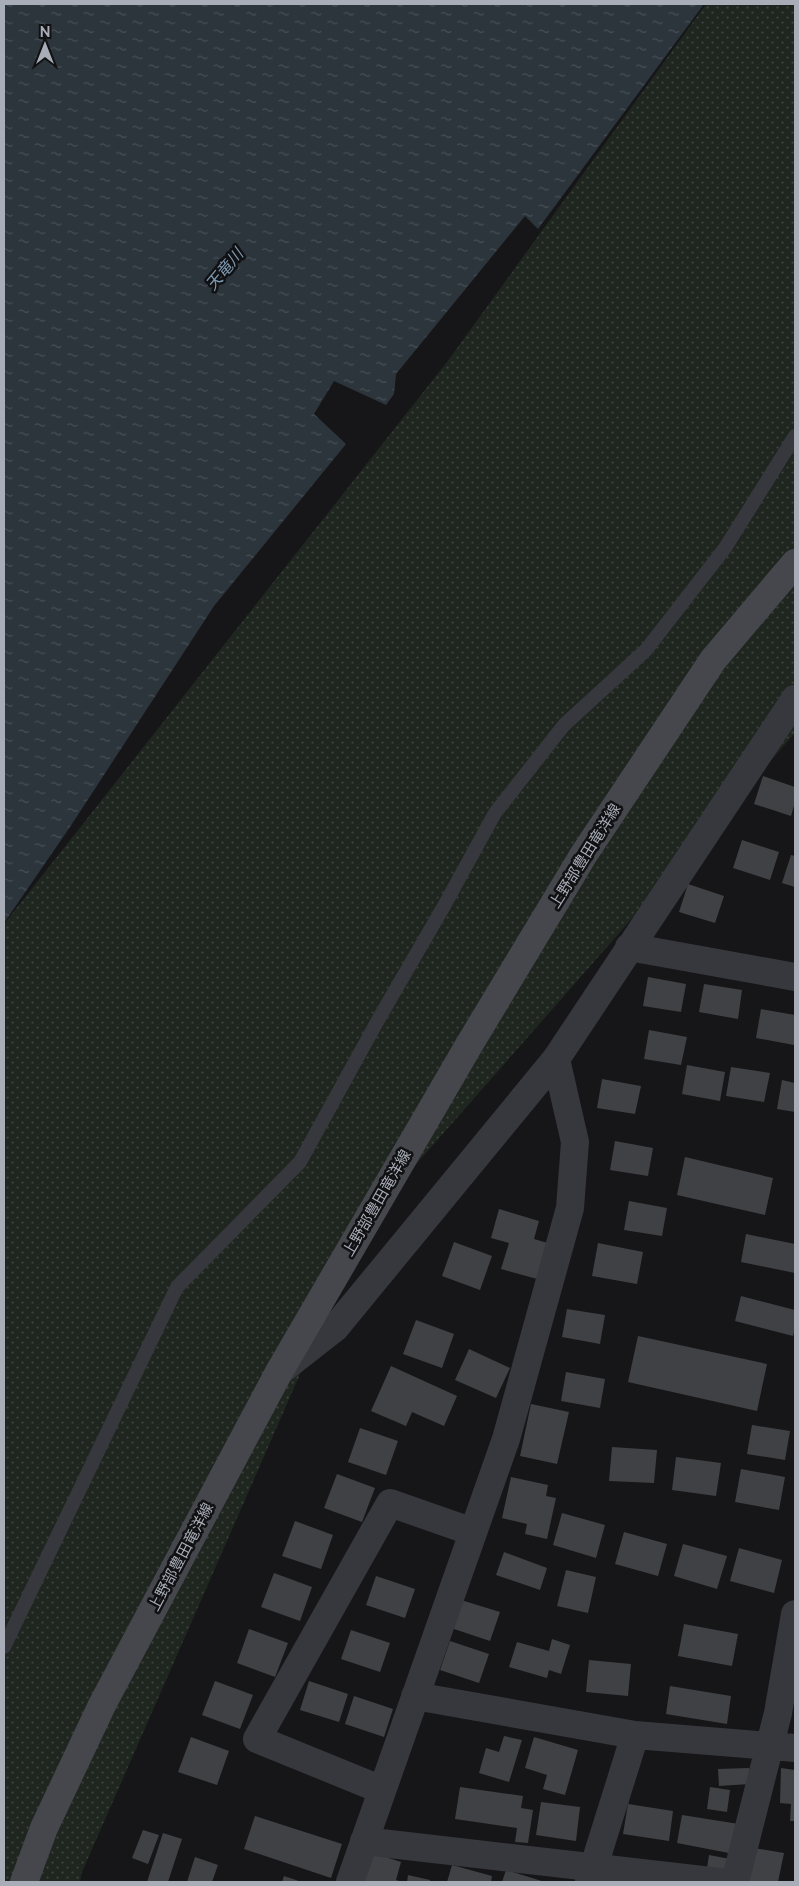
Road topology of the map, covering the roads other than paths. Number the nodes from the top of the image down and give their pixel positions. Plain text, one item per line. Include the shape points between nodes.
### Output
1 (795, 436) edge
2 (795, 563) edge
3 (795, 699) edge
4 (629, 947) junction
5 (795, 977) edge
6 (556, 1059) junction
7 (279, 1372) junction
8 (473, 1532) junction
9 (795, 1614) edge
10 (4, 1647) edge
11 (415, 1696) junction
12 (636, 1735) junction
13 (768, 1746) junction
14 (795, 1748) edge
15 (382, 1790) junction
16 (364, 1840) junction
17 (591, 1875) edge
18 (24, 1882) edge
19 (350, 1882) edge
20 (720, 1882) edge
21 (735, 1882) edge

1 - 10 lane via 725,548 646,650 564,725 495,813 300,1162 177,1287
2 - 7 main road, 上野部豊田竜洋線 via 713,660 584,854 468,1046
3 - 4 street
4 - 5 street
4 - 6 street
6 - 7 street via 335,1328
6 - 8 street via 575,1142 570,1208 506,1440
7 - 18 main road, 上野部豊田竜洋線 via 102,1706 44,1828
8 - 11 street
8 - 15 street via 390,1503 257,1740
9 - 13 street via 778,1714
11 - 12 street
11 - 15 street
12 - 13 street
12 - 17 street
13 - 14 street
13 - 21 street
15 - 16 street
16 - 17 street
16 - 19 street
17 - 20 street

